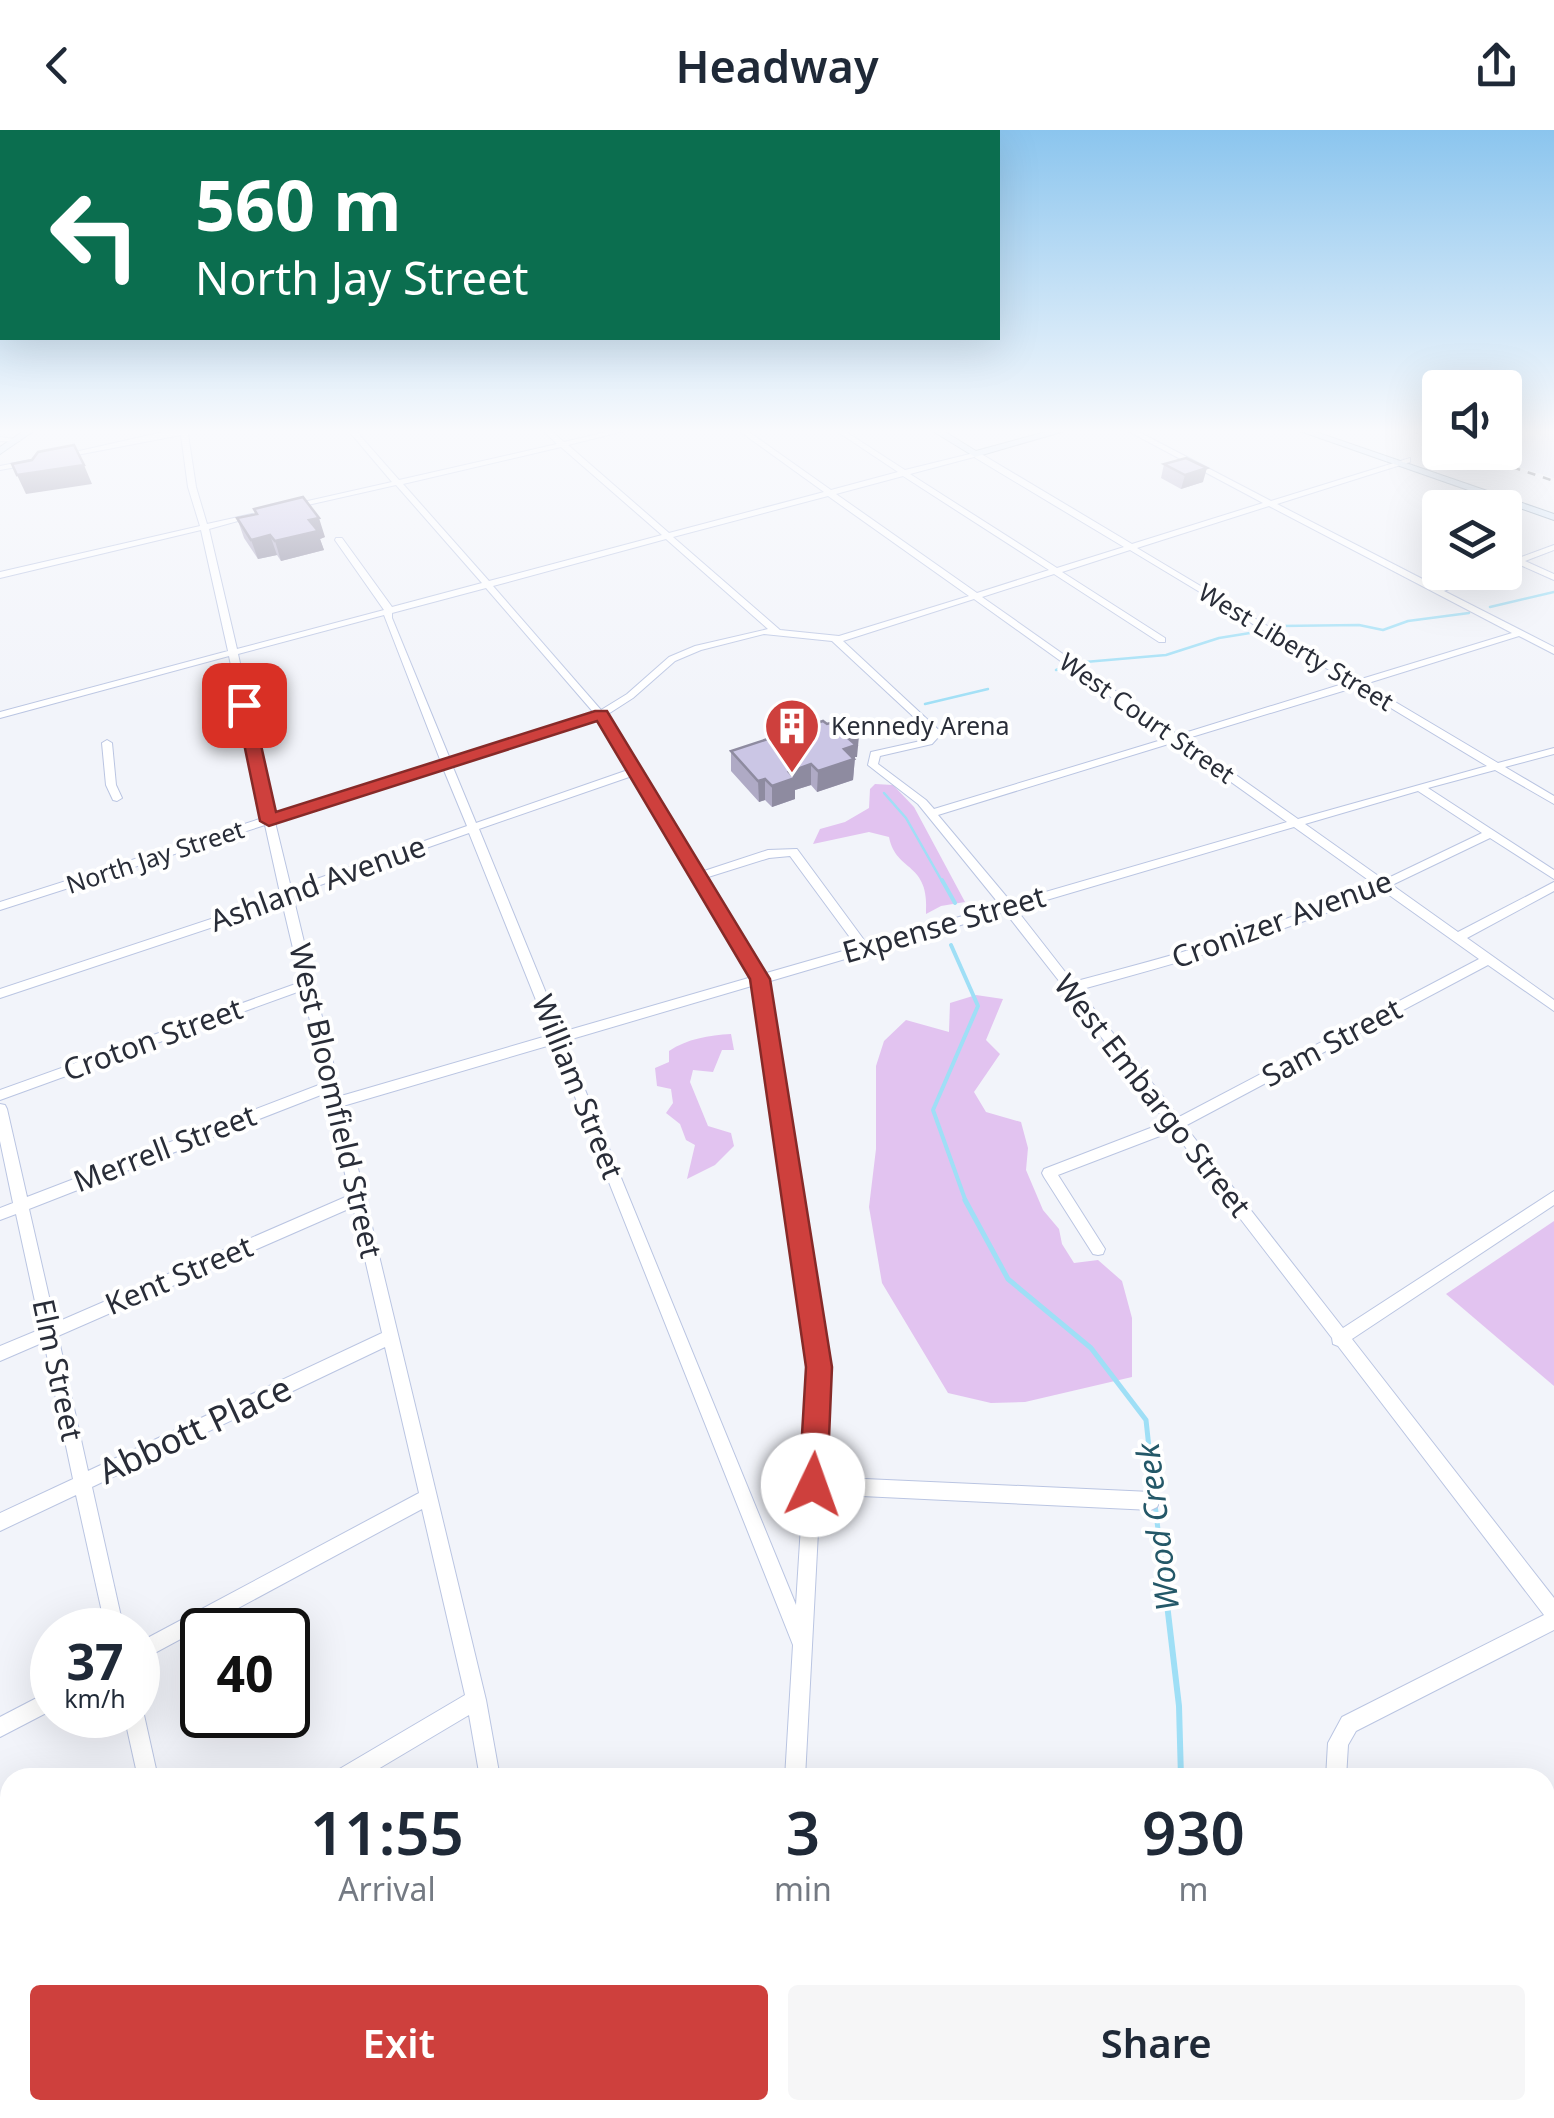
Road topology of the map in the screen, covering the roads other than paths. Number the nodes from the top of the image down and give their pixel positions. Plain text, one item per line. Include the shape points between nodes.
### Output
1 (204, 523) edge
2 (224, 523) edge
3 (433, 523) edge
4 (653, 523) edge
5 (717, 523) edge
6 (870, 523) edge
7 (981, 523) edge
8 (1089, 523) edge
9 (1211, 523) edge
10 (1307, 523) edge
11 (205, 527) junction
12 (668, 536) junction
13 (338, 540) dead end
14 (1554, 547) edge
15 (1131, 548) junction
16 (1522, 559) edge
17 (1522, 563) edge
18 (1055, 571) junction
19 (0, 575) edge
20 (1554, 578) edge
21 (1422, 582) edge
22 (488, 584) junction
23 (1438, 590) edge
24 (975, 596) junction
25 (387, 611) junction
26 (777, 632) junction
27 (1521, 634) junction
28 (835, 640) junction
29 (1162, 640) dead end
30 (1554, 651) edge
31 (232, 653) junction
32 (1359, 684) junction
33 (601, 714) junction
34 (0, 715) edge
35 (1177, 738) junction
36 (107, 743) dead end
37 (1554, 751) edge
38 (448, 764) junction
39 (1498, 768) junction
40 (636, 771) junction
41 (1418, 787) junction
42 (117, 798) dead end
43 (1554, 801) edge
44 (933, 814) junction
45 (269, 821) junction
46 (1295, 823) junction
47 (472, 828) junction
48 (1490, 834) junction
49 (1554, 875) edge
50 (699, 876) junction
51 (1382, 884) junction
52 (1554, 886) edge
53 (286, 895) junction
54 (0, 906) edge
55 (1005, 906) junction
56 (1458, 938) junction
57 (864, 948) junction
58 (1488, 960) junction
59 (760, 979) junction
60 (307, 984) junction
61 (1068, 988) junction
62 (0, 994) edge
63 (1554, 1006) edge
64 (558, 1038) junction
65 (333, 1094) junction
66 (0, 1095) edge
67 (0, 1109) edge
68 (1176, 1125) junction
69 (1554, 1196) edge
70 (358, 1198) junction
71 (21, 1206) junction
72 (0, 1214) edge
73 (1098, 1249) dead end
74 (50, 1332) junction
75 (390, 1338) junction
76 (1339, 1339) junction
77 (0, 1354) edge
78 (82, 1483) junction
79 (813, 1485) junction
80 (428, 1498) junction
81 (1151, 1501) dead end
82 (0, 1522) edge
83 (110, 1608) edge
84 (1554, 1616) edge
85 (160, 1640) edge
86 (803, 1644) junction
87 (476, 1700) junction
88 (30, 1712) edge
89 (0, 1728) edge
90 (139, 1738) edge
91 (146, 1768) edge
92 (360, 1768) edge
93 (488, 1768) edge
94 (796, 1768) edge
95 (1337, 1768) edge

1 - 11 street, West Bloomfield Street
2 - 11 street
3 - 22 street
4 - 12 street
5 - 12 street
6 - 24 street, West Court Street
7 - 18 street
8 - 15 street, West Liberty Street
9 - 15 street, North Jay Street
10 - 21 street
11 - 19 street
11 - 31 street, West Bloomfield Street
12 - 22 street
12 - 26 street
13 - 25 street, William Street
14 - 16 street
15 - 18 street, North Jay Street
15 - 32 street, West Liberty Street
17 - 20 street
18 - 24 street, North Jay Street
18 - 29 street
22 - 25 street
22 - 33 street
23 - 27 street
24 - 28 street, North Jay Street
24 - 35 street, West Court Street
25 - 31 street
25 - 38 street, William Street
26 - 28 street, North Jay Street
26 - 33 street, North Jay Street via 749,632 680,655
27 - 30 street
27 - 32 street
28 - 44 street, West Embargo Street via 937,733 871,761
31 - 34 street
31 - 45 street, West Bloomfield Street
32 - 35 street
32 - 39 street, West Liberty Street
33 - 38 street, North Jay Street
33 - 40 street
35 - 44 street
35 - 46 street, West Court Street
36 - 42 street
37 - 39 street, Expense Street
38 - 45 street, North Jay Street
38 - 47 street, William Street
39 - 41 street, Expense Street
39 - 43 street, West Liberty Street
40 - 47 street, Ashland Avenue
40 - 50 street
41 - 46 street, Expense Street
41 - 48 street
44 - 55 street, West Embargo Street
45 - 53 street, West Bloomfield Street
45 - 54 street, North Jay Street
46 - 51 street, West Court Street
46 - 55 street, Expense Street
47 - 53 street, Ashland Avenue
47 - 64 street, William Street
48 - 49 street
48 - 51 street, Cronizer Avenue
50 - 57 street via 793,852
50 - 59 street
51 - 56 street, West Court Street
51 - 61 street, Cronizer Avenue via 1310,916
52 - 56 street
53 - 60 street, West Bloomfield Street
53 - 62 street, Ashland Avenue
55 - 57 street, Expense Street
55 - 61 street, West Embargo Street
56 - 58 street, West Court Street
57 - 59 street, Expense Street
58 - 63 street, West Court Street
58 - 68 street, Sam Street
59 - 64 street, Expense Street
59 - 79 street via 819,1367
60 - 65 street, West Bloomfield Street
60 - 66 street, Croton Street
61 - 68 street, West Embargo Street
64 - 65 street, Expense Street
64 - 86 street, William Street
65 - 70 street, West Bloomfield Street
65 - 71 street, Merrell Street
67 - 71 street, Elm Street
68 - 73 street, Sam Street via 1049,1173
68 - 76 street, West Embargo Street
69 - 76 street
70 - 74 street, Kent Street
70 - 75 street, West Bloomfield Street
71 - 72 street, Merrell Street
71 - 74 street, Elm Street
74 - 77 street, Kent Street
74 - 78 street, Elm Street
75 - 78 street, Abbott Place
75 - 80 street, West Bloomfield Street
76 - 84 street, West Embargo Street
78 - 82 street, Abbott Place
78 - 83 street, Elm Street
79 - 81 street
79 - 86 street
80 - 85 street
80 - 87 street, West Bloomfield Street
84 - 95 street via 1349,1724 1338,1743
86 - 94 street
87 - 92 street
87 - 93 street, West Bloomfield Street
88 - 89 street
90 - 91 street

